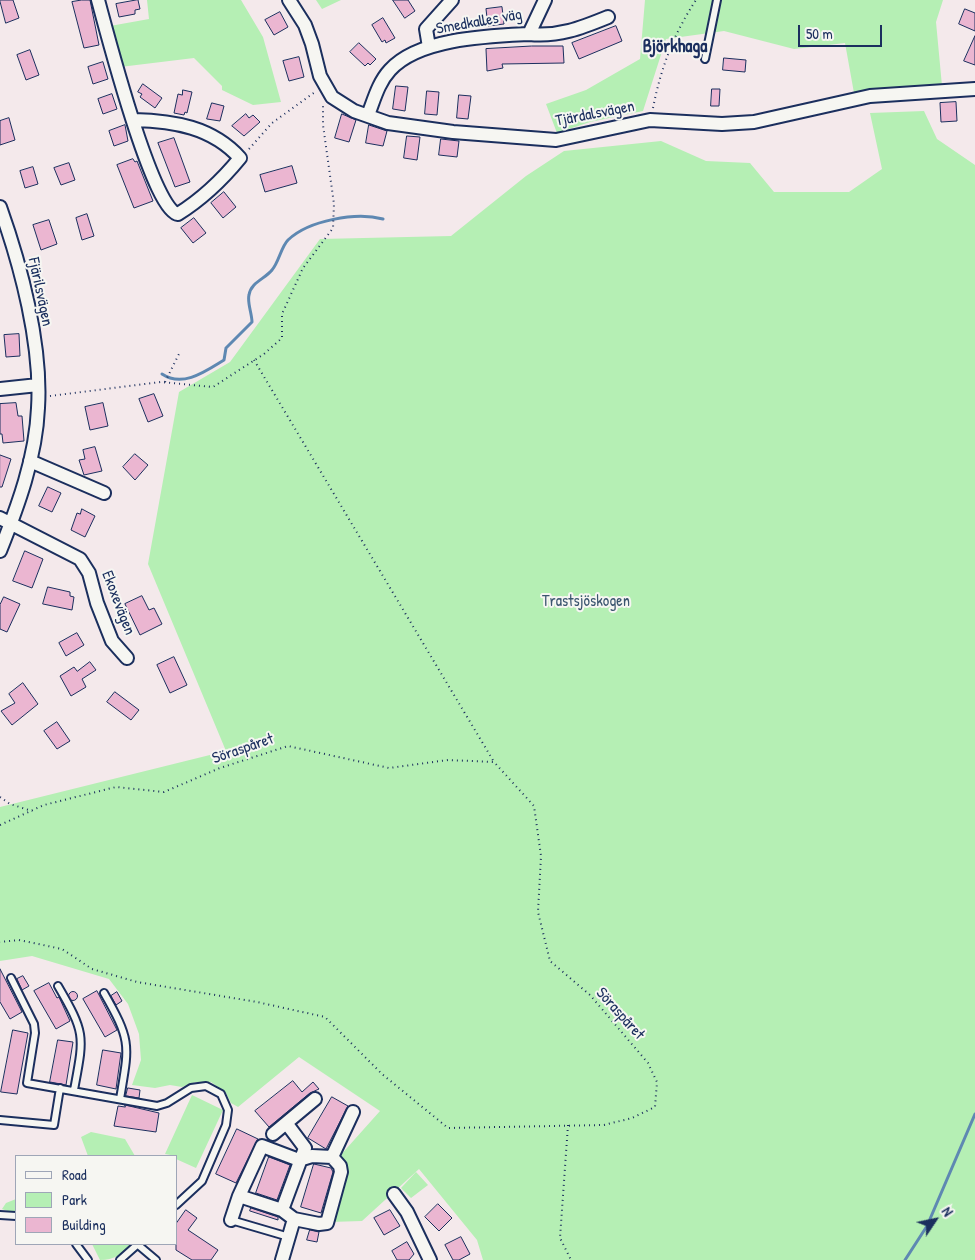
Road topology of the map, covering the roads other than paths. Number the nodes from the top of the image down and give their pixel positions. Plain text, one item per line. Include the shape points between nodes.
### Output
1 (98, 0) edge
2 (289, 0) edge
3 (452, 0) edge
4 (545, 0) edge
5 (717, 0) edge
6 (608, 17) dead end
7 (529, 34) junction
8 (429, 47) junction
9 (705, 59) dead end
10 (975, 89) edge
11 (368, 115) junction
12 (134, 120) junction
13 (0, 207) edge
14 (0, 389) edge
15 (38, 391) junction
16 (30, 461) junction
17 (104, 493) dead end
18 (5, 520) edge
19 (0, 551) edge
20 (128, 658) dead end
21 (11, 978) dead end
22 (58, 986) dead end
23 (104, 993) dead end
24 (60, 1088) junction
25 (74, 1090) junction
26 (120, 1099) junction
27 (315, 1099) dead end
28 (354, 1112) dead end
29 (0, 1120) edge
30 (287, 1124) junction
31 (273, 1134) dead end
32 (332, 1157) junction
33 (299, 1160) junction
34 (394, 1194) dead end
35 (239, 1196) junction
36 (178, 1203) edge
37 (282, 1210) junction
38 (0, 1215) edge
39 (15, 1216) edge
40 (294, 1219) junction
41 (231, 1220) joint
42 (289, 1236) junction
43 (77, 1245) edge
44 (137, 1245) edge
45 (139, 1245) edge
46 (88, 1260) edge
47 (120, 1260) edge
48 (156, 1260) edge
49 (282, 1260) edge
50 (430, 1260) edge

1 - 12 street
2 - 11 street, Tjärdalsvägen via 305,25 324,87 344,106
3 - 8 street, Smedkalles väg via 426,29
4 - 7 street, Smedkalles väg
5 - 9 lane
6 - 7 street via 568,33
7 - 8 street, Smedkalles väg via 480,37
8 - 11 street, Smedkalles väg via 408,56 389,71 378,88
10 - 11 street, Tjärdalsvägen via 870,96 754,122 722,124 650,120 556,140 453,132 388,123
12 - 12 street via 178,123 200,130 230,147 240,158 198,200 173,214 160,196
13 - 15 street, Fjärilsvägen via 26,292
14 - 15 street
15 - 16 street, Fjärilsvägen
16 - 17 street
16 - 18 street, Fjärilsvägen
18 - 19 street, Fjärilsvägen
18 - 20 street, Ekoxevägen via 80,559 89,573 112,641
21 - 24 lane via 34,1024 27,1083
22 - 25 lane via 76,1017 82,1035
23 - 26 lane via 125,1031 127,1041
24 - 25 lane
24 - 29 lane via 54,1125
25 - 26 lane
26 - 36 lane via 157,1106 190,1088 206,1086 226,1101 226,1125 202,1181
27 - 30 street
28 - 32 street
30 - 31 street
30 - 33 street via 305,1148
32 - 33 street via 312,1156
32 - 40 street via 341,1172 326,1223
33 - 35 street via 262,1146
33 - 37 street
34 - 50 street via 407,1212
35 - 37 street
35 - 41 street
37 - 40 street
38 - 39 lane
40 - 42 street
41 - 42 lane
42 - 49 street
43 - 46 lane
44 - 47 lane
45 - 48 lane

